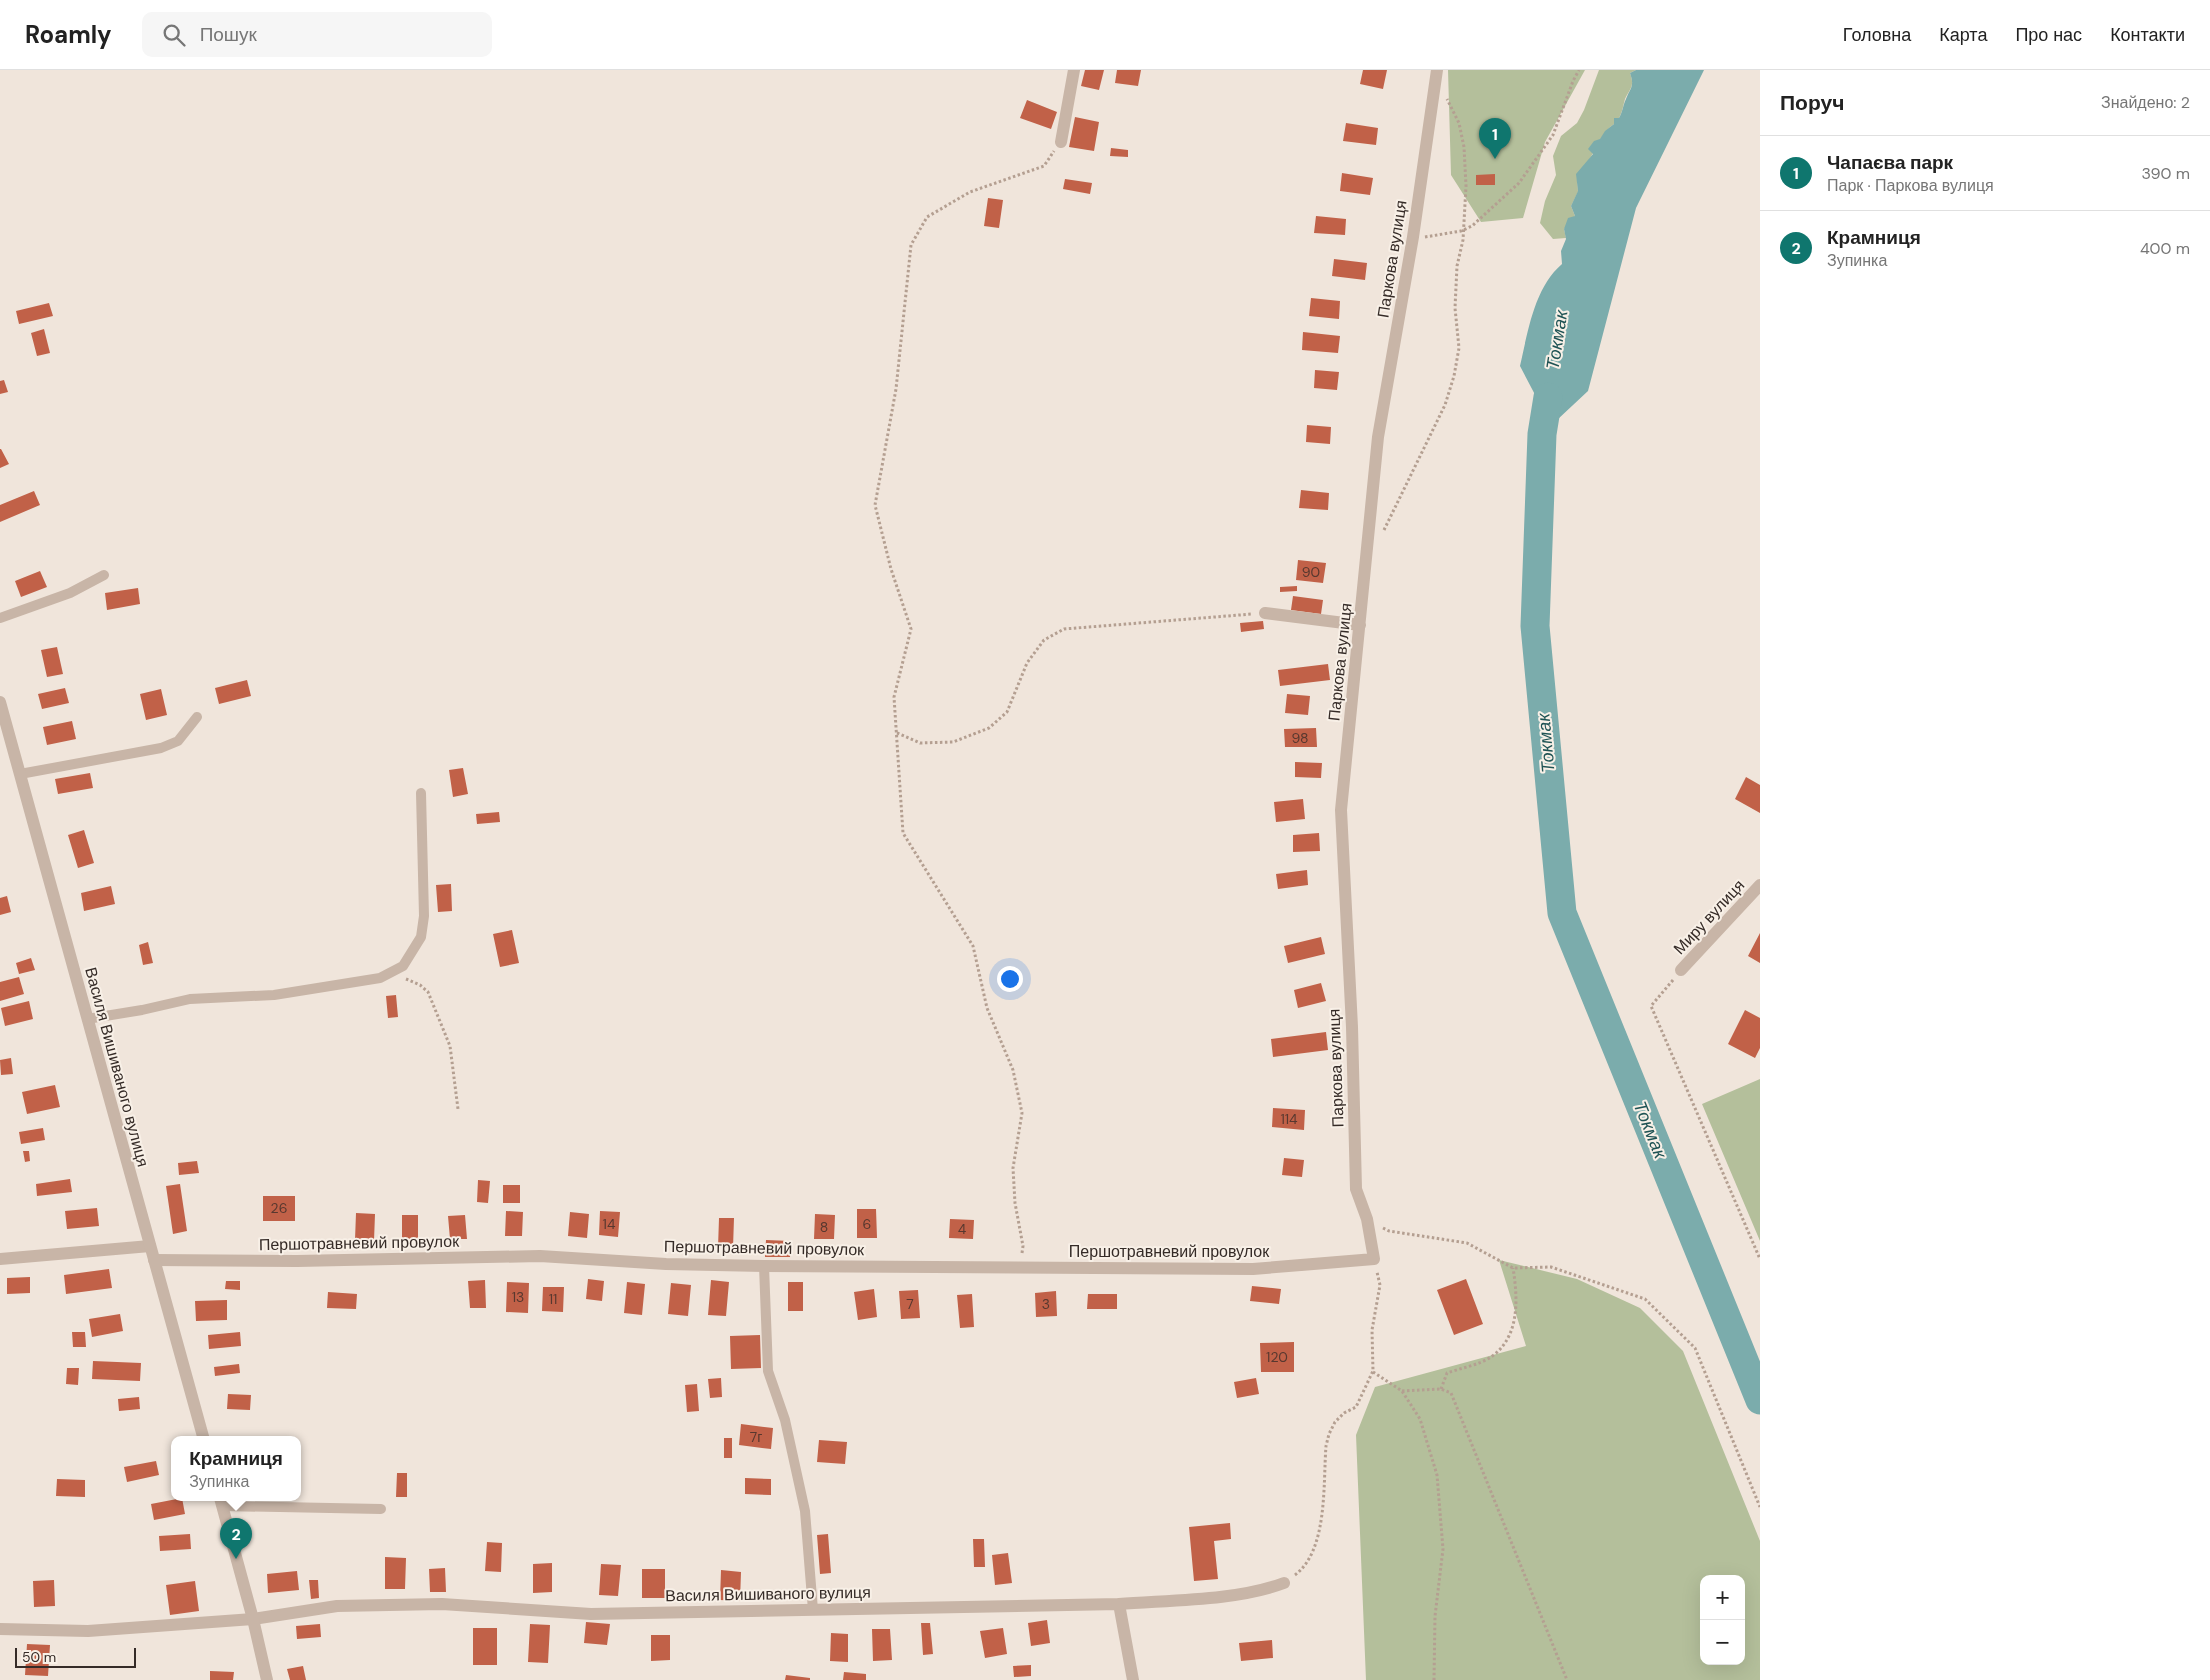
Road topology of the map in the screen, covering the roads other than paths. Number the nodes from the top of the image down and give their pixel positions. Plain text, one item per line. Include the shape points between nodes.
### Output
1 (1074, 70) edge
2 (1437, 70) edge
3 (1062, 142) road end
4 (104, 575) dead end
5 (1264, 613) road end
6 (0, 618) edge
7 (1360, 625) junction
8 (0, 702) edge
9 (197, 717) dead end
10 (20, 774) junction
11 (421, 793) dead end
12 (1760, 885) edge
13 (1681, 970) road end
14 (87, 1019) junction
15 (150, 1246) junction
16 (0, 1259) edge
17 (1374, 1259) joint
18 (154, 1260) junction
19 (764, 1266) junction
20 (203, 1436) edge
21 (221, 1502) edge
22 (381, 1509) dead end
23 (1284, 1583) road end
24 (1119, 1604) junction
25 (813, 1610) junction
26 (253, 1619) junction
27 (0, 1628) edge
28 (267, 1680) edge
29 (1133, 1680) edge

1 - 3 street
2 - 7 street, Паркова вулиця via 1413,238 1378,437
4 - 6 lane via 70,593
5 - 7 street
7 - 17 street, Паркова вулиця via 1341,810 1356,1189 1367,1218
8 - 10 street, Василя Вишиваного вулиця
9 - 10 lane via 178,741 160,748
10 - 14 street, Василя Вишиваного вулиця
11 - 14 lane via 424,916 421,937 403,966 380,978 274,995 190,998
12 - 13 street, Миру вулиця
14 - 15 street, Василя Вишиваного вулиця
15 - 16 street
15 - 18 street, Василя Вишиваного вулиця
17 - 19 street, Першотравневий провулок via 1253,1269
18 - 19 street, Першотравневий провулок via 540,1256
18 - 20 street, Василя Вишиваного вулиця
19 - 25 lane via 768,1371 785,1420 805,1511
21 - 22 lane
21 - 26 street
23 - 24 street, Василя Вишиваного вулиця via 1264,1591
24 - 25 street, Василя Вишиваного вулиця
24 - 29 street
25 - 26 street, Василя Вишиваного вулиця via 591,1614 442,1604 337,1606
26 - 27 street, Василя Вишиваного вулиця via 88,1631
26 - 28 street

